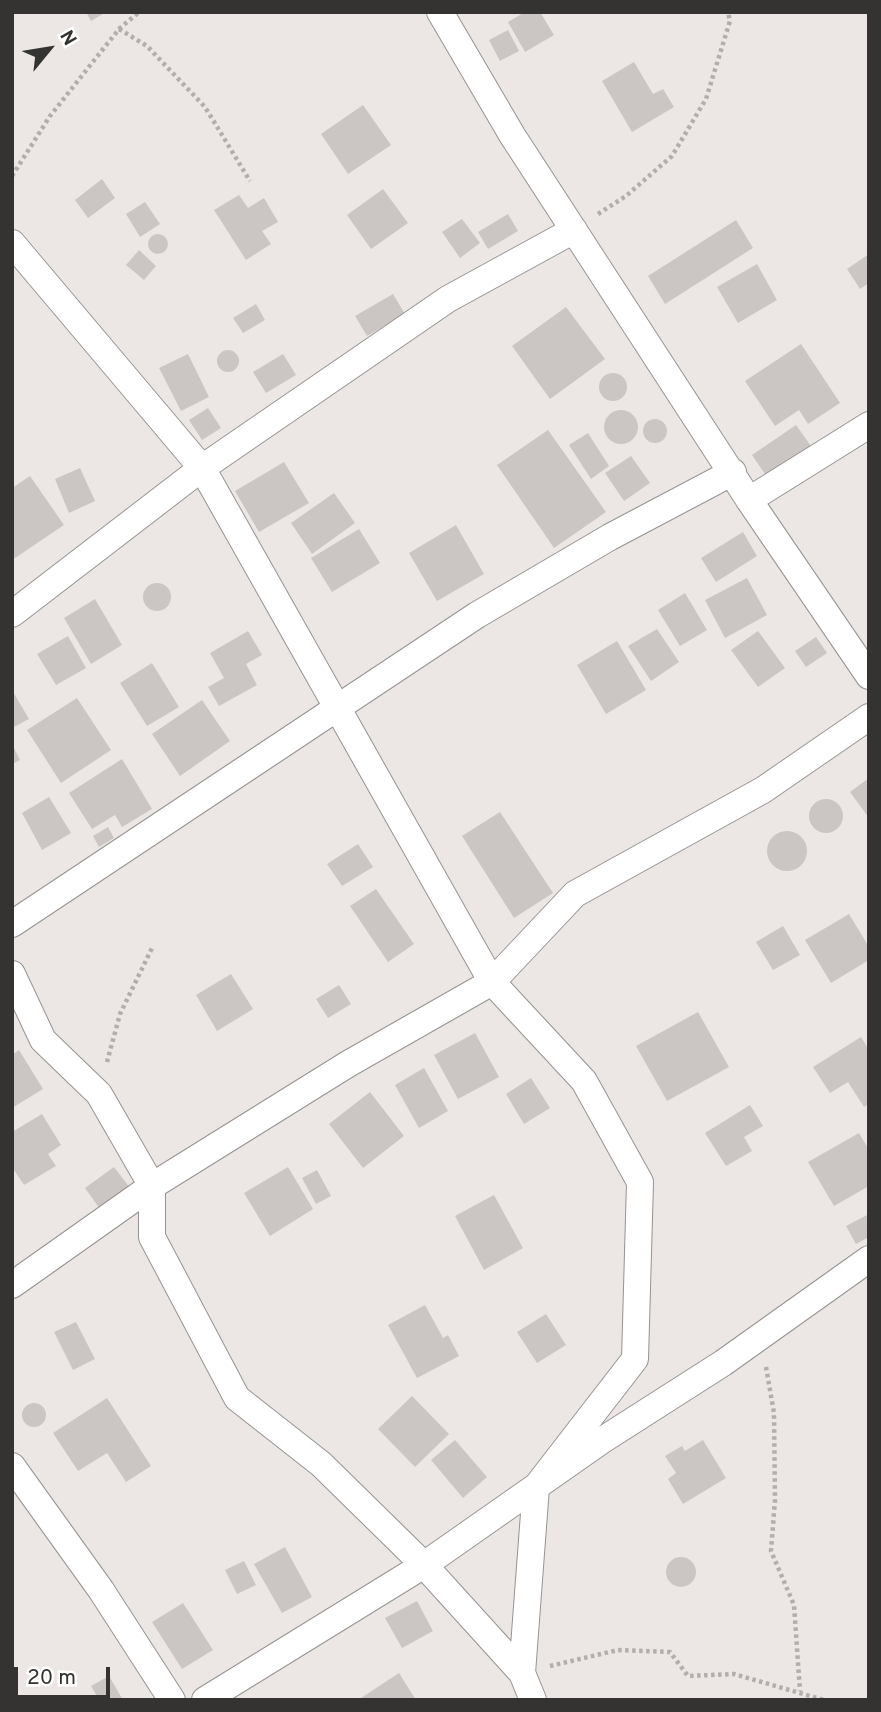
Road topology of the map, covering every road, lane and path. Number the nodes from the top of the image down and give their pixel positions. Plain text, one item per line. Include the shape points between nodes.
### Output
1 (139, 12) edge
2 (440, 12) edge
3 (728, 12) edge
4 (119, 29) junction
5 (12, 176) edge
6 (250, 181) dead end
7 (574, 229) junction
8 (12, 243) edge
9 (869, 425) edge
10 (202, 468) junction
11 (733, 472) junction
12 (749, 500) junction
13 (12, 614) edge
14 (869, 676) edge
15 (338, 708) junction
16 (869, 717) edge
17 (12, 924) edge
18 (153, 946) dead end
19 (12, 974) edge
20 (492, 982) junction
21 (99, 1094) junction
22 (152, 1186) junction
23 (869, 1259) edge
24 (12, 1285) edge
25 (761, 1335) junction
26 (12, 1466) edge
27 (536, 1487) junction
28 (424, 1565) junction
29 (522, 1673) junction
30 (800, 1692) junction
31 (172, 1700) edge
32 (205, 1700) edge
33 (533, 1700) edge
34 (824, 1700) edge

1 - 4 path
2 - 7 street
3 - 7 path via 730,21 706,99 672,156 625,196
4 - 5 path via 50,117
4 - 6 path via 146,46 205,107
7 - 10 street via 448,299
7 - 11 street
8 - 10 street
9 - 12 street
10 - 13 street
10 - 15 street
11 - 12 street
11 - 15 street via 477,615
12 - 14 street
15 - 17 street
15 - 20 street
16 - 20 street via 763,790 575,894
18 - 21 path via 120,1014
19 - 21 street via 43,1040
20 - 22 street via 348,1064
20 - 27 street via 584,1081 640,1182 635,1359
21 - 22 street
22 - 24 street
22 - 28 street via 152,1237 237,1398 321,1464
23 - 25 street
25 - 27 street
25 - 30 path via 774,1413 771,1551 794,1605
26 - 31 street
27 - 28 street
27 - 29 street
28 - 29 street
28 - 32 street
29 - 30 path via 618,1650 670,1652 688,1676 734,1674
29 - 33 street
30 - 34 path

